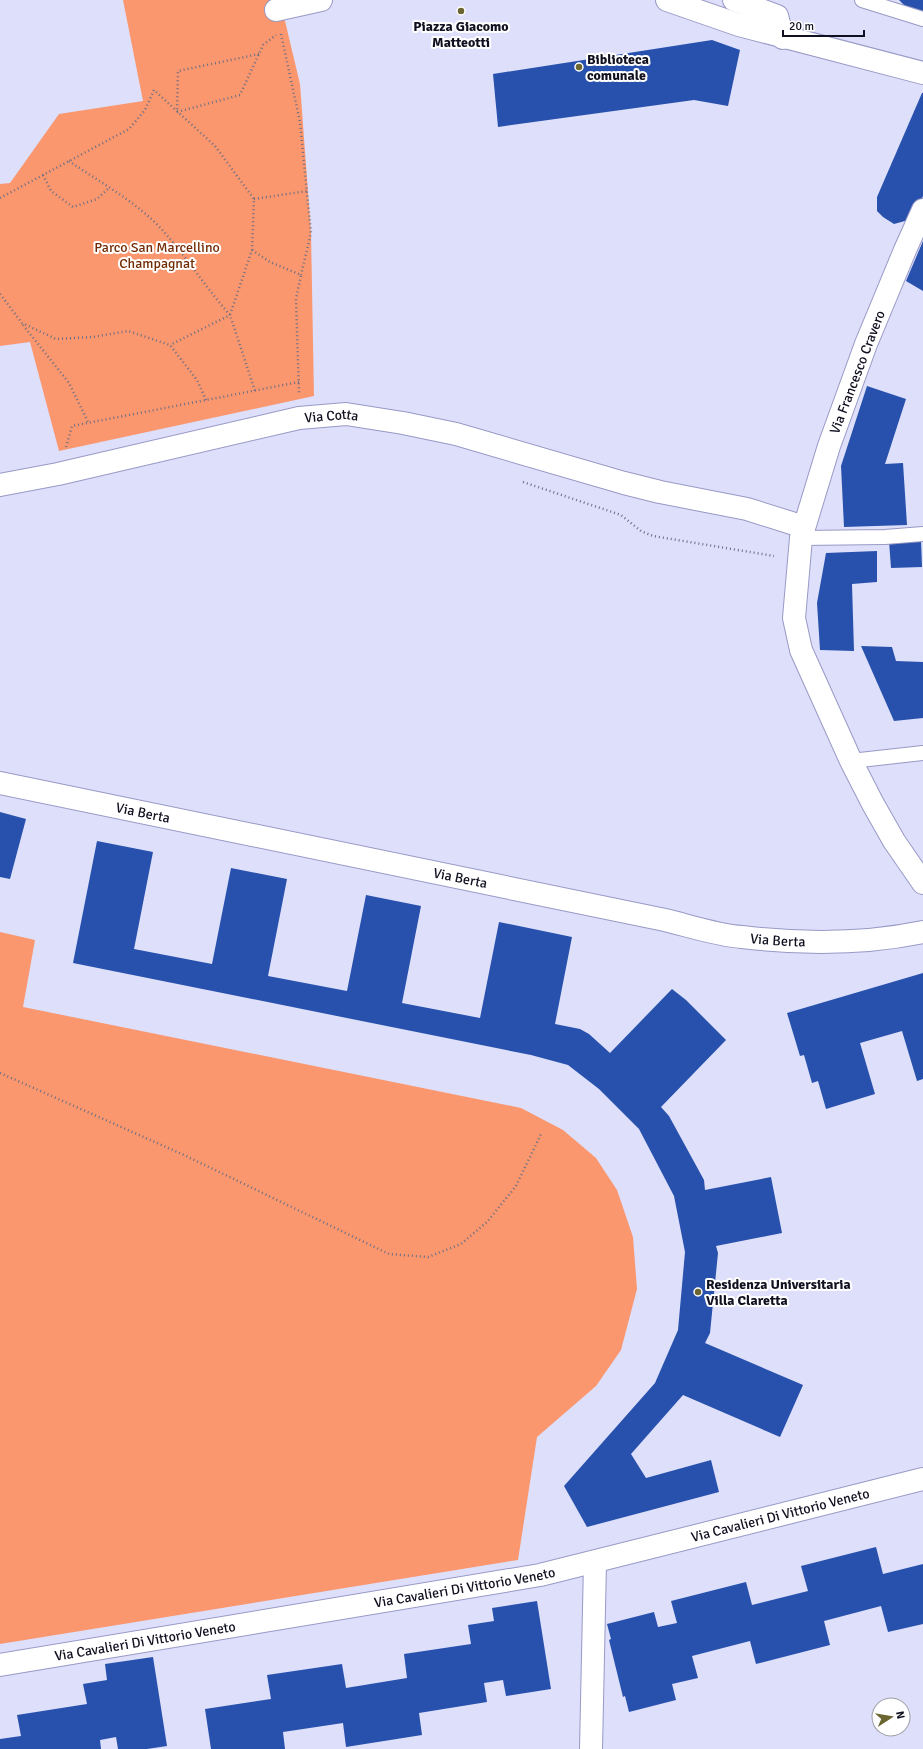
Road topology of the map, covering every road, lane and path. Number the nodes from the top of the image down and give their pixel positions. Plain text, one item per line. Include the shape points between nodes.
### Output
1 (321, 0) edge
2 (667, 0) edge
3 (734, 0) edge
4 (862, 0) edge
5 (276, 10) dead end
6 (923, 19) edge
7 (783, 38) junction
8 (259, 54) junction
9 (923, 73) edge
10 (177, 112) junction
11 (69, 161) junction
12 (43, 175) junction
13 (109, 188) junction
14 (307, 191) junction
15 (0, 198) edge
16 (254, 199) junction
17 (923, 210) edge
18 (252, 250) junction
19 (301, 275) junction
20 (0, 294) edge
21 (230, 314) junction
22 (22, 323) junction
23 (170, 345) junction
24 (299, 382) junction
25 (255, 390) junction
26 (206, 400) junction
27 (299, 418) junction
28 (88, 422) junction
29 (58, 474) junction
30 (516, 479) dead end
31 (0, 484) edge
32 (802, 532) junction
33 (923, 534) edge
34 (773, 556) dead end
35 (923, 753) edge
36 (851, 761) junction
37 (0, 783) edge
38 (923, 883) edge
39 (923, 932) edge
40 (0, 1073) edge
41 (542, 1132) dead end
42 (923, 1479) edge
43 (595, 1562) junction
44 (0, 1665) edge
45 (591, 1749) edge

1 - 5 street
2 - 7 street via 694,11
3 - 7 street via 777,16
4 - 6 lane
7 - 9 street
8 - 10 path via 240,95
8 - 10 path via 178,71
8 - 14 path via 263,45 281,30 300,122
10 - 11 path via 154,90 145,110 129,129
10 - 16 path via 215,146
11 - 12 path
11 - 13 path
12 - 13 path via 51,191 73,207 97,199
12 - 15 path
13 - 21 path via 134,204 164,232
14 - 16 path
14 - 19 path via 311,233
16 - 18 path
17 - 32 street, Via Francesco Cravero via 866,344 829,446
18 - 19 path via 270,262
18 - 21 path
19 - 24 path via 296,299
20 - 22 path
21 - 23 path
21 - 25 path
22 - 23 path via 56,339 128,331
22 - 28 path via 69,383
23 - 26 path via 197,380
24 - 25 path
24 - 27 path
25 - 26 path
26 - 28 path
27 - 29 street, Via Cotta
27 - 32 street, Via Cotta via 346,414 456,434 660,492 747,510
28 - 29 path via 72,426
29 - 31 street, Via Cotta
30 - 34 path via 620,515 641,531 653,536
32 - 33 lane via 885,537
32 - 36 street, Via Francesco Cravero via 795,586 795,625 801,650
35 - 36 lane
36 - 38 street, Via Francesco Cravero via 876,810
37 - 39 street, Via Berta via 740,937 867,940 890,939
40 - 41 path via 184,1155 389,1254 428,1257 461,1244 488,1222 516,1186
42 - 43 street, Via Cavalieri Di Vittorio Veneto
43 - 44 street, Via Cavalieri Di Vittorio Veneto via 540,1575
43 - 45 street

